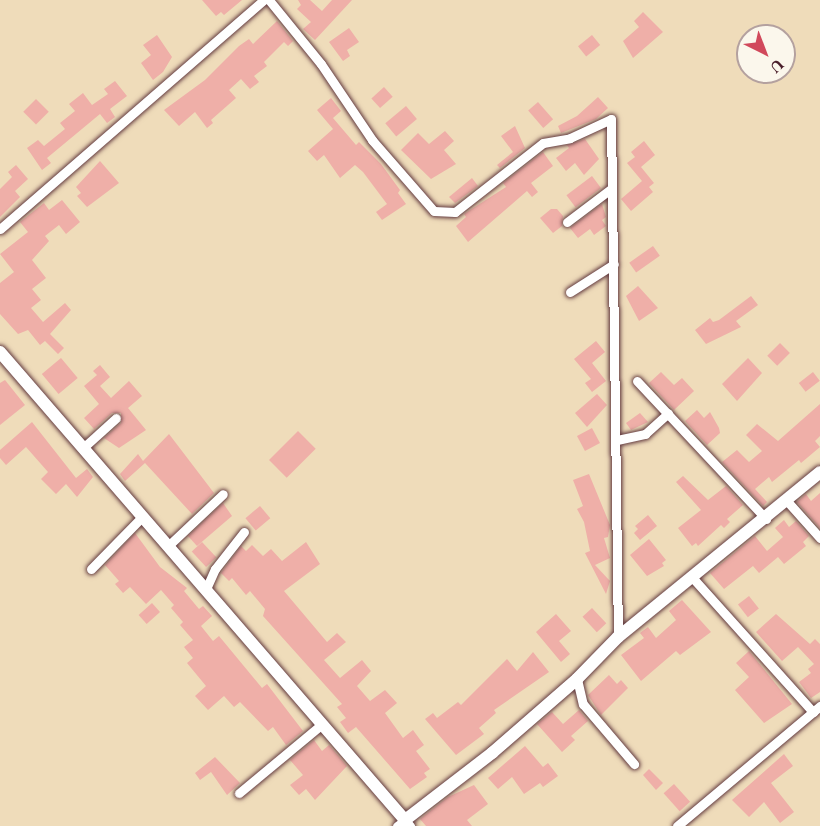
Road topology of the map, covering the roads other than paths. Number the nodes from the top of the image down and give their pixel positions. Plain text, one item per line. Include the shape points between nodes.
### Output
1 (263, 0) edge
2 (269, 0) edge
3 (612, 188) junction
4 (567, 222) dead end
5 (0, 229) edge
6 (614, 264) junction
7 (570, 292) dead end
8 (0, 352) edge
9 (637, 381) dead end
10 (668, 413) junction
11 (117, 418) dead end
12 (617, 440) junction
13 (84, 447) junction
14 (820, 472) edge
15 (224, 495) dead end
16 (787, 501) junction
17 (141, 518) junction
18 (766, 519) junction
19 (244, 532) dead end
20 (820, 538) edge
21 (169, 545) junction
22 (92, 569) dead end
23 (691, 576) junction
24 (206, 589) junction
25 (618, 637) junction
26 (578, 679) junction
27 (817, 709) edge
28 (321, 724) junction
29 (634, 764) dead end
30 (239, 793) dead end
31 (404, 824) edge
32 (677, 826) edge

1 - 5 street
2 - 3 street via 321,64 372,140 434,211 455,212 543,143 570,138 611,119
3 - 4 street
3 - 6 street
6 - 7 street
6 - 12 street
8 - 13 street
9 - 10 street
10 - 12 street via 645,434
10 - 18 street
11 - 13 street
12 - 25 street
13 - 17 street
14 - 16 street
15 - 21 street
16 - 18 street
16 - 20 street
17 - 21 street
17 - 22 street
18 - 23 street
19 - 24 street
21 - 24 street
23 - 25 street
23 - 27 street
24 - 28 street
25 - 26 street
26 - 29 street via 583,704
26 - 31 street
27 - 32 street
28 - 30 street
28 - 31 street

